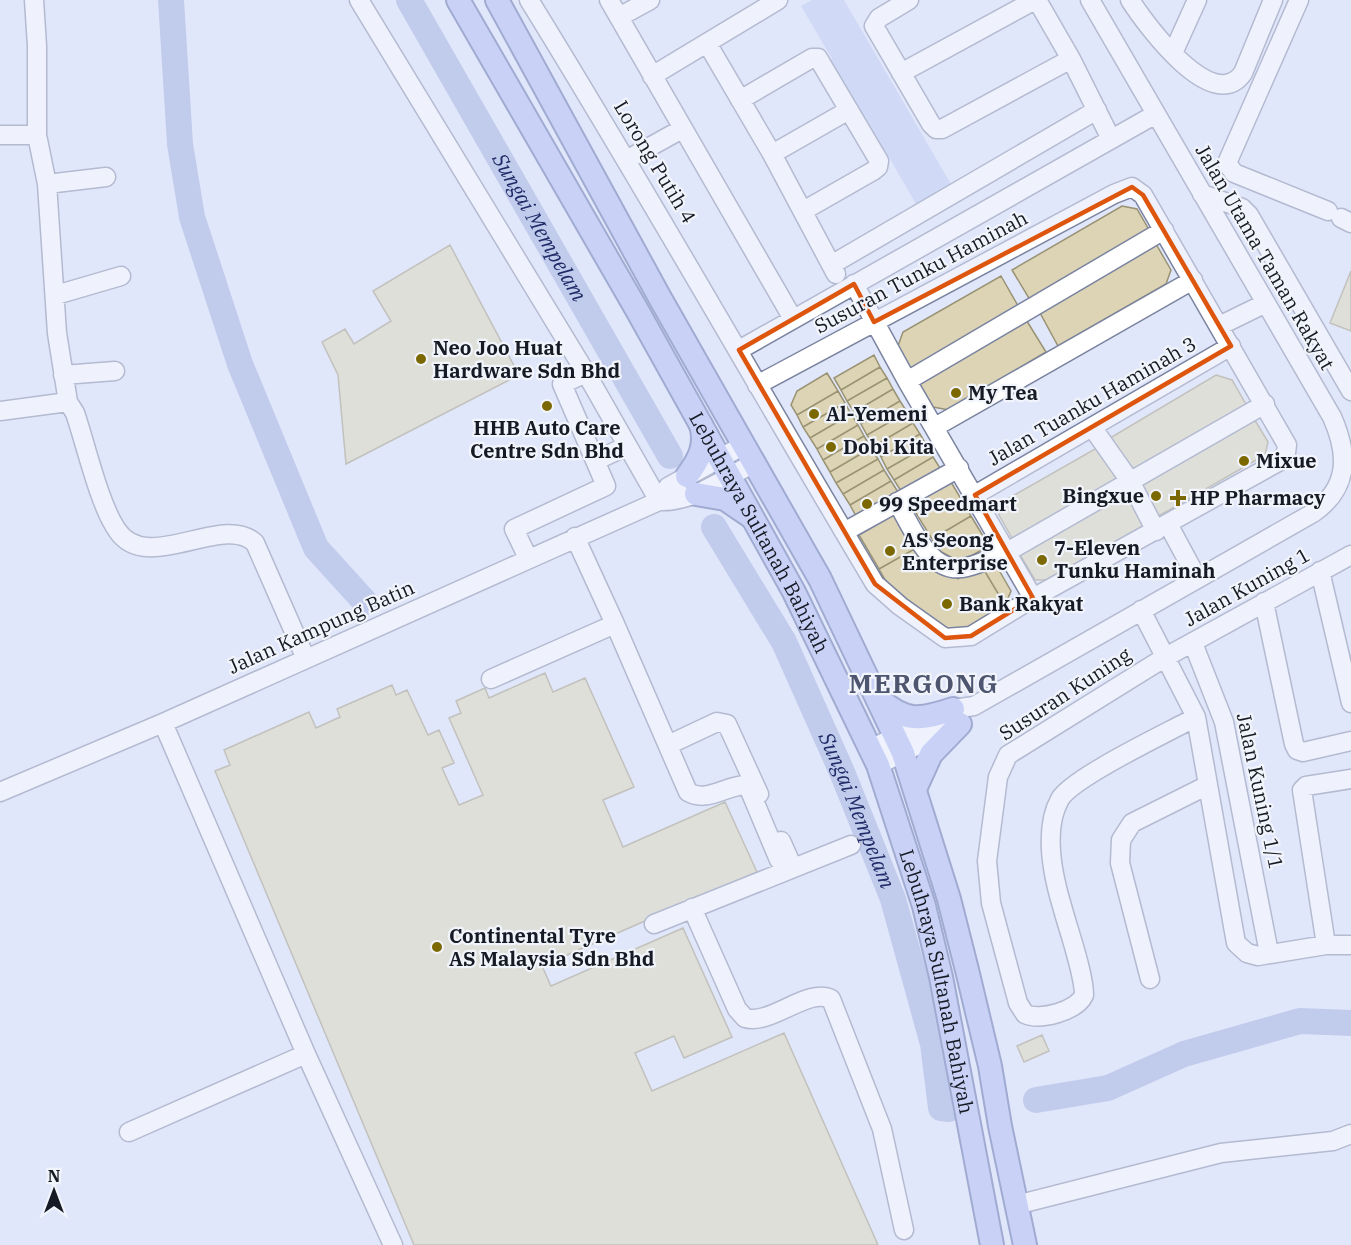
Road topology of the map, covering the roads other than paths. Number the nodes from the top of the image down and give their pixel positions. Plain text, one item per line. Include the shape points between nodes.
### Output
1 (34, 0) edge
2 (359, 0) edge
3 (459, 0) edge
4 (497, 0) edge
5 (609, 0) edge
6 (650, 0) edge
7 (778, 0) edge
8 (909, 0) edge
9 (1036, 0) edge
10 (1130, 0) edge
11 (1197, 0) edge
12 (1272, 0) edge
13 (1299, 0) edge
14 (531, 1) edge
15 (1098, 3) edge
16 (619, 17) junction
17 (706, 43) junction
18 (1173, 53) junction
19 (1071, 59) junction
20 (901, 73) junction
21 (652, 76) junction
22 (740, 100) junction
23 (849, 110) junction
24 (1097, 110) junction
25 (1156, 114) junction
26 (682, 129) junction
27 (0, 135) edge
28 (37, 135) junction
29 (1111, 139) junction
30 (772, 154) junction
31 (628, 159) junction
32 (106, 177) dead end
33 (47, 184) junction
34 (1202, 194) junction
35 (802, 211) junction
36 (1340, 217) edge
37 (1164, 231) junction
38 (831, 265) junction
39 (121, 276) dead end
40 (1193, 279) junction
41 (849, 287) junction
42 (56, 295) junction
43 (1266, 303) junction
44 (793, 319) junction
45 (874, 322) junction
46 (1219, 326) junction
47 (1231, 346) junction
48 (739, 350) junction
49 (115, 371) dead end
50 (586, 373) junction
51 (63, 375) junction
52 (906, 381) junction
53 (758, 385) junction
54 (1351, 391) edge
55 (68, 402) junction
56 (1265, 404) junction
57 (0, 411) edge
58 (699, 422) junction
59 (934, 427) junction
60 (1092, 427) junction
61 (1346, 442) edge
62 (627, 446) junction
63 (749, 454) junction
64 (597, 460) junction
65 (724, 467) junction
66 (959, 468) junction
67 (1130, 481) junction
68 (692, 485) junction
69 (596, 492) junction
70 (975, 495) junction
71 (1351, 496) edge
72 (659, 501) junction
73 (897, 502) junction
74 (1329, 502) junction
75 (753, 519) junction
76 (609, 523) junction
77 (1162, 528) junction
78 (844, 532) junction
79 (575, 537) junction
80 (1006, 552) junction
81 (1351, 555) edge
82 (528, 558) junction
83 (1320, 571) junction
84 (1197, 578) junction
85 (1033, 598) junction
86 (1264, 602) junction
87 (1141, 610) junction
88 (615, 624) junction
89 (1193, 643) junction
90 (1164, 658) junction
91 (306, 659) junction
92 (491, 679) dead end
93 (879, 699) junction
94 (1351, 704) edge
95 (962, 713) junction
96 (1196, 717) junction
97 (163, 723) junction
98 (1350, 742) edge
99 (668, 745) junction
100 (899, 745) junction
101 (874, 757) junction
102 (1350, 778) edge
103 (1208, 785) junction
104 (915, 789) junction
105 (0, 792) edge
106 (851, 845) dead end
107 (786, 864) junction
108 (692, 908) junction
109 (654, 924) dead end
110 (1326, 945) junction
111 (1351, 945) edge
112 (1269, 953) junction
113 (1150, 979) dead end
114 (306, 1054) junction
115 (129, 1132) dead end
116 (1351, 1134) edge
117 (1016, 1205) junction
118 (904, 1230) dead end
119 (393, 1245) edge
120 (992, 1245) edge
121 (1025, 1245) edge

1 - 28 street
2 - 50 street
3 - 58 main road, Lebuhraya Sultanah Bahiyah
4 - 63 main road, Lebuhraya Sultanah Bahiyah
5 - 16 street
6 - 16 street
7 - 17 street
8 - 20 street via 879,18 874,26
9 - 19 street
9 - 20 street
10 - 18 street
11 - 18 street
12 - 18 street via 1238,80 1215,85 1194,73
13 - 36 street via 1227,163 1234,173
14 - 31 street, Lorong Putih 4
15 - 25 street, Jalan Utama Taman Rakyat
16 - 21 street
17 - 21 street
17 - 22 street
19 - 20 street via 942,129 931,124
19 - 24 street
21 - 26 street
22 - 23 street via 812,58 821,62
22 - 30 street
23 - 30 street
23 - 35 street via 879,161 878,167
24 - 29 street
24 - 38 street
25 - 29 street
25 - 34 street, Jalan Utama Taman Rakyat
26 - 31 street
26 - 44 street
27 - 28 street
28 - 33 street
29 - 41 street
30 - 35 street
31 - 48 street, Lorong Putih 4
32 - 33 street
33 - 42 street
34 - 43 street, Jalan Utama Taman Rakyat
34 - 54 street via 1242,208 1249,215
35 - 38 street
37 - 40 street, Susuran Tunku Haminah
37 - 45 street, Susuran Tunku Haminah via 1143,195 1132,187
37 - 52 street
38 - 41 street
39 - 42 street
40 - 46 street, Susuran Tunku Haminah
40 - 59 street
41 - 44 street
41 - 45 street
42 - 51 street
43 - 46 street
43 - 61 street, Jalan Utama Taman Rakyat
44 - 48 street
45 - 52 street
45 - 53 street, Susuran Tunku Haminah
46 - 47 street, Susuran Tunku Haminah
47 - 56 street, Susuran Tunku Haminah
47 - 60 street, Jalan Tuanku Haminah 3
48 - 53 street, Lorong Putih 4
49 - 51 street
50 - 62 street
50 - 64 street via 562,384
51 - 55 street
52 - 59 street
53 - 78 street
55 - 57 street
55 - 91 street via 117,531 133,543 155,547 234,534 249,537
56 - 67 street
56 - 77 street, Susuran Tunku Haminah via 1287,446 1280,461
58 - 65 main road, Lebuhraya Sultanah Bahiyah
58 - 68 main road via 704,437
59 - 66 street
60 - 67 street
60 - 70 street, Jalan Tuanku Haminah 3
61 - 74 street, Jalan Utama Taman Rakyat via 1342,476
62 - 64 street
62 - 72 street
63 - 65 street, Jalan Kampung Batin
63 - 93 main road, Lebuhraya Sultanah Bahiyah via 820,579
64 - 69 street via 606,486
65 - 68 street, Jalan Kampung Batin
65 - 75 main road, Lebuhraya Sultanah Bahiyah
66 - 70 street
66 - 73 street
67 - 77 street
67 - 80 street
68 - 72 street, Jalan Kampung Batin via 668,488
68 - 75 main road via 725,499
69 - 76 street
69 - 82 street via 514,529
70 - 80 street
71 - 74 street
72 - 76 street, Jalan Kampung Batin
73 - 78 street
73 - 80 street via 931,558 941,565 966,568
74 - 84 street
75 - 101 main road, Lebuhraya Sultanah Bahiyah via 794,592
76 - 79 street, Jalan Kampung Batin
77 - 84 street
77 - 85 street
78 - 85 street via 875,584 945,638 971,636
79 - 82 street, Jalan Kampung Batin
79 - 88 street
80 - 85 street
81 - 83 street, Jalan Kuning 1
82 - 91 street, Jalan Kampung Batin
83 - 86 street, Jalan Kuning 1
83 - 94 street
84 - 87 street
86 - 89 street, Jalan Kuning 1
86 - 98 street via 1297,750 1304,752
87 - 90 street
87 - 95 street
88 - 92 street
88 - 99 street
89 - 90 street, Jalan Kuning 1
89 - 112 street, Jalan Kuning 1/1 via 1224,722
90 - 96 street
90 - 96 street, Susuran Kuning via 1017,748 1002,765 988,847 988,889 1018,1003 1025,1014 1031,1017 1071,1007 1084,995 1052,865 1053,829 1064,793
91 - 97 street, Jalan Kampung Batin
93 - 95 main road via 906,717 922,719
93 - 100 main road, Lebuhraya Sultanah Bahiyah
95 - 100 street
95 - 104 main road via 931,754
96 - 103 street
97 - 105 street, Jalan Kampung Batin
97 - 114 street
99 - 107 street via 688,792 695,796 745,785
99 - 107 street via 717,722 727,724
100 - 101 street
100 - 104 main road, Lebuhraya Sultanah Bahiyah
101 - 120 main road, Lebuhraya Sultanah Bahiyah via 924,906
102 - 110 street via 1302,790
103 - 112 street via 1236,943 1253,955
103 - 113 street via 1132,823 1120,840 1120,863
104 - 117 main road, Lebuhraya Sultanah Bahiyah via 949,899 990,1066
106 - 107 street
107 - 108 street
108 - 109 street
108 - 118 street via 737,1009 745,1018 758,1018 820,996 831,999 882,1130
110 - 111 street
110 - 112 street
114 - 115 street
114 - 119 street
116 - 117 street via 1333,1141 1221,1153
117 - 121 main road, Lebuhraya Sultanah Bahiyah

